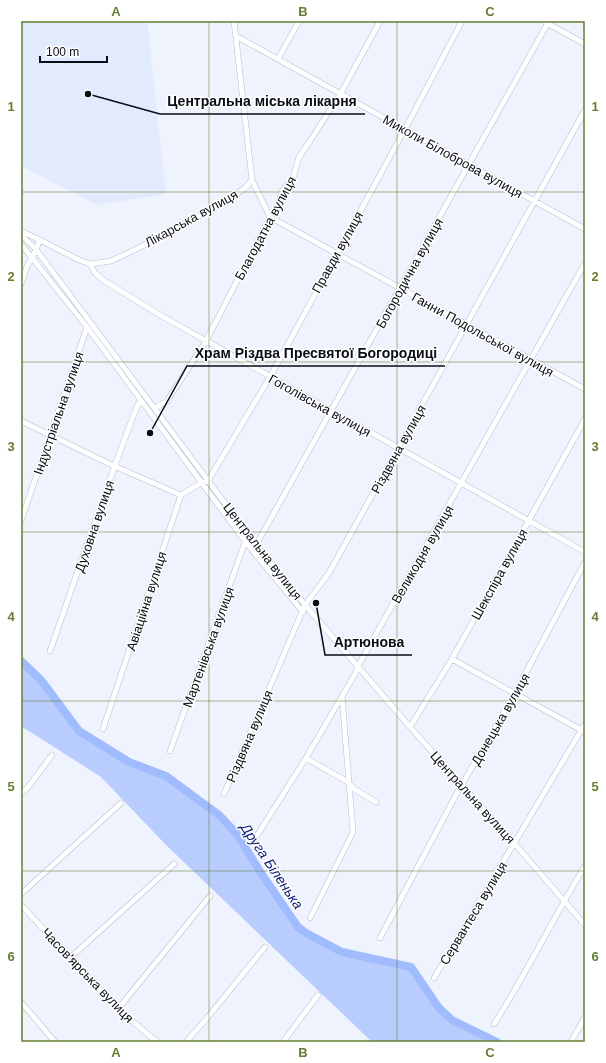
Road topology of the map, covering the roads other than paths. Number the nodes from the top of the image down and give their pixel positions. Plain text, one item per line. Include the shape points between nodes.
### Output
1 (234, 21) edge
2 (299, 21) edge
3 (380, 21) edge
4 (462, 21) edge
5 (546, 22) edge
6 (236, 36) junction
7 (585, 44) edge
8 (278, 59) junction
9 (341, 94) junction
10 (585, 110) edge
11 (404, 129) junction
12 (469, 165) junction
13 (252, 180) junction
14 (535, 201) junction
15 (270, 217) junction
16 (585, 229) edge
17 (21, 231) edge
18 (21, 235) edge
19 (40, 240) junction
20 (21, 244) edge
21 (35, 248) junction
22 (336, 253) junction
23 (32, 258) junction
24 (585, 262) edge
25 (90, 264) junction
26 (21, 284) edge
27 (401, 288) junction
28 (466, 324) junction
29 (87, 328) junction
30 (206, 341) junction
31 (531, 360) junction
32 (270, 376) junction
33 (585, 390) edge
34 (142, 402) junction
35 (155, 408) junction
36 (330, 410) junction
37 (585, 419) edge
38 (21, 421) edge
39 (49, 435) junction
40 (398, 448) junction
41 (114, 466) junction
42 (208, 481) junction
43 (201, 483) junction
44 (462, 484) junction
45 (182, 495) junction
46 (21, 521) edge
47 (529, 521) junction
48 (247, 544) junction
49 (256, 545) junction
50 (585, 552) edge
51 (585, 562) edge
52 (305, 605) junction
53 (303, 612) junction
54 (50, 651) dead end
55 (452, 659) junction
56 (358, 666) junction
57 (515, 693) junction
58 (342, 696) junction
59 (585, 724) edge
60 (410, 727) junction
61 (103, 729) dead end
62 (583, 731) edge
63 (170, 751) dead end
64 (52, 755) dead end
65 (306, 758) junction
66 (348, 782) junction
67 (462, 786) junction
68 (21, 794) edge
69 (224, 794) dead end
70 (376, 802) dead end
71 (122, 803) dead end
72 (253, 842) dead end
73 (514, 843) junction
74 (174, 864) dead end
75 (585, 866) edge
76 (21, 894) edge
77 (210, 896) dead end
78 (564, 900) junction
79 (21, 905) edge
80 (310, 918) dead end
81 (585, 925) edge
82 (380, 938) dead end
83 (265, 947) dead end
84 (70, 958) junction
85 (434, 978) dead end
86 (318, 995) dead end
87 (21, 1002) edge
88 (118, 1009) junction
89 (585, 1017) edge
90 (494, 1024) dead end
91 (55, 1042) edge
92 (157, 1042) edge
93 (186, 1042) edge
94 (283, 1042) edge
95 (571, 1042) edge

1 - 6 street, Лікарська вулиця
2 - 8 street
3 - 9 street, Благодатна вулиця
4 - 11 street, Правди вулиця
5 - 7 street
5 - 12 street, Богородична вулиця
6 - 8 street, Миколи Білоброва вулиця
6 - 13 street, Лікарська вулиця
8 - 9 street, Миколи Білоброва вулиця
9 - 11 street, Миколи Білоброва вулиця
9 - 15 street, Благодатна вулиця via 299,157 293,178 282,191 277,208
10 - 14 street, Різдвяна вулиця
11 - 12 street, Миколи Білоброва вулиця
11 - 22 street, Правди вулиця
12 - 14 street, Миколи Білоброва вулиця
12 - 27 street, Богородична вулиця
13 - 15 street
13 - 25 street, Лікарська вулиця via 223,203 154,241 111,261
14 - 16 street, Миколи Білоброва вулиця
14 - 28 street, Різдвяна вулиця
15 - 22 street, Ганни Подольської вулиця
15 - 30 street, Благодатна вулиця
17 - 19 street, Гоголівська вулиця
18 - 21 street, Центральна вулиця
19 - 21 street
19 - 25 street, Гоголівська вулиця
20 - 23 street, Центральна вулиця
21 - 23 street
21 - 35 street, Центральна вулиця
22 - 27 street, Ганни Подольської вулиця
22 - 32 street, Правди вулиця
23 - 26 street
23 - 29 street, Центральна вулиця
24 - 31 street, Великодня вулиця
25 - 30 street, Гоголівська вулиця via 103,280
27 - 28 street, Ганни Подольської вулиця
27 - 36 street, Богородична вулиця
28 - 31 street, Ганни Подольської вулиця
28 - 40 street, Різдвяна вулиця
29 - 34 street, Центральна вулиця
29 - 39 street, Індустріальна вулиця
30 - 32 street, Гоголівська вулиця
30 - 35 street, Благодатна вулиця via 168,402
31 - 33 street, Ганни Подольської вулиця
31 - 44 street, Великодня вулиця
32 - 36 street, Гоголівська вулиця
32 - 42 street, Правди вулиця
34 - 41 street, Духовна вулиця via 138,404
34 - 43 street, Центральна вулиця
35 - 42 street, Центральна вулиця
36 - 40 street, Гоголівська вулиця
36 - 49 street, Богородична вулиця
37 - 47 street, Шекспіра вулиця
38 - 39 street
39 - 41 street
39 - 46 street, Індустріальна вулиця
40 - 44 street, Гоголівська вулиця
40 - 52 street, Різдвяна вулиця via 329,573
41 - 45 street
41 - 54 street, Духовна вулиця
42 - 43 street
42 - 49 street, Центральна вулиця
43 - 45 street
43 - 48 street, Центральна вулиця
44 - 47 street, Гоголівська вулиця
44 - 56 street, Великодня вулиця
45 - 61 street, Авіаційна вулиця
47 - 50 street, Гоголівська вулиця
47 - 55 street, Шекспіра вулиця
48 - 53 street, Центральна вулиця
48 - 63 street, Мартенівська вулиця via 244,545
49 - 52 street, Центральна вулиця
51 - 57 street, Донецька вулиця
52 - 53 street, Різдвяна вулиця
52 - 56 street, Центральна вулиця
53 - 69 street, Різдвяна вулиця
55 - 57 street
55 - 60 street, Шекспіра вулиця
56 - 58 street, Великодня вулиця
56 - 60 street, Центральна вулиця
57 - 62 street
57 - 67 street, Донецька вулиця
58 - 65 street, Великодня вулиця
58 - 66 street
59 - 62 street, Сервантеса вулиця
60 - 67 street, Центральна вулиця
62 - 73 street, Сервантеса вулиця
64 - 68 street
65 - 66 street
65 - 72 street, Великодня вулиця
66 - 70 street via 354,789
66 - 80 street via 353,832
67 - 73 street, Центральна вулиця
67 - 82 street, Донецька вулиця
71 - 76 street
73 - 78 street, Центральна вулиця
73 - 85 street, Сервантеса вулиця
74 - 84 street
75 - 78 street
77 - 88 street
78 - 81 street, Центральна вулиця
78 - 90 street
79 - 84 street, Часов'ярська вулиця
83 - 93 street
84 - 88 street, Часов'ярська вулиця
86 - 94 street
87 - 91 street
88 - 92 street, Часов'ярська вулиця
89 - 95 street

